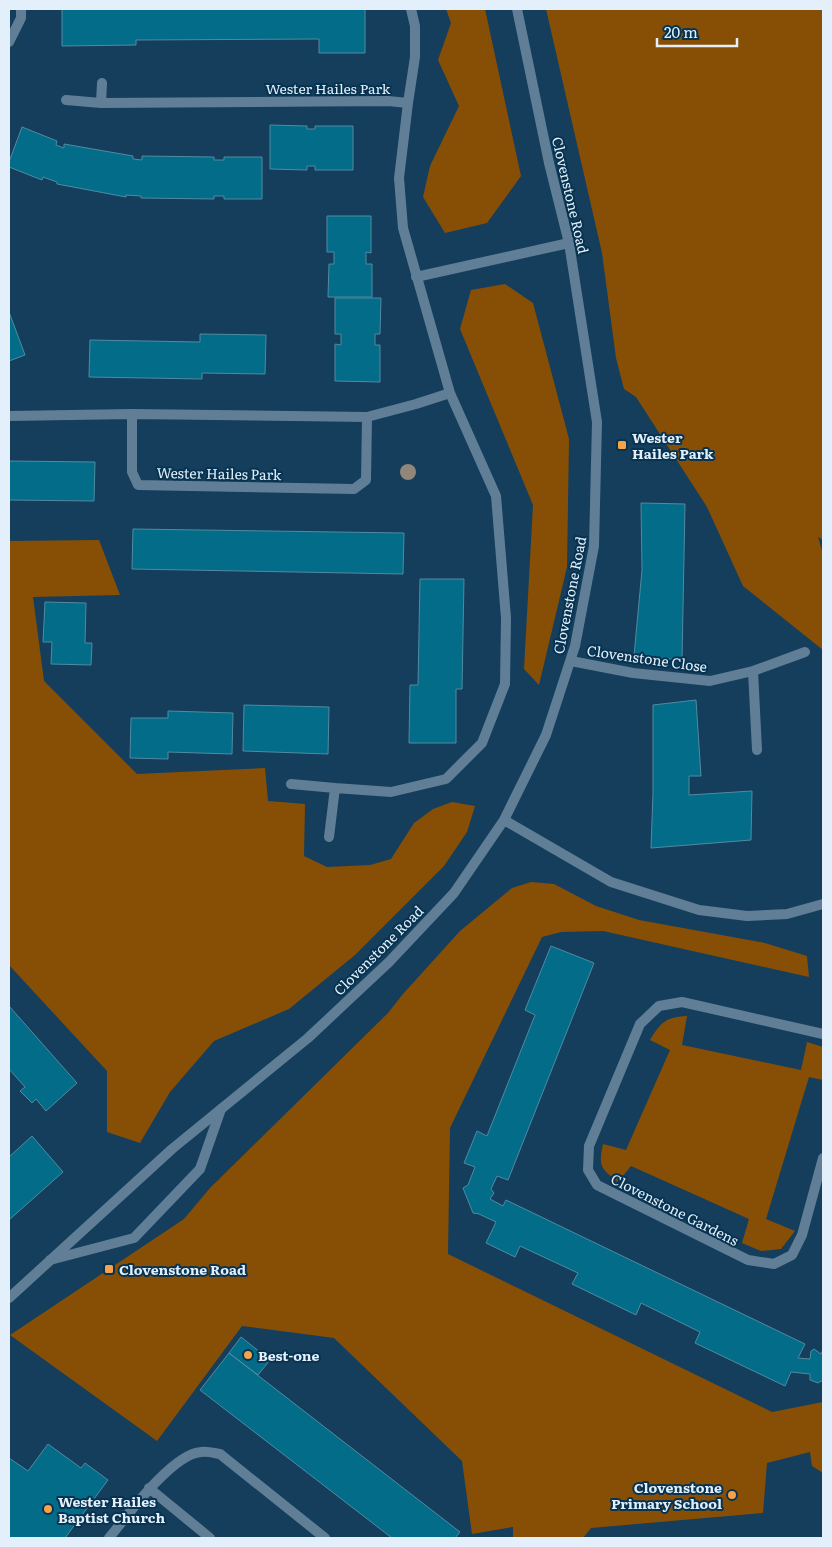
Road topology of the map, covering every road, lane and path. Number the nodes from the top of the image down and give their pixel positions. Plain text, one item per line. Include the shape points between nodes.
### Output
1 (21, 9) edge
2 (411, 9) edge
3 (517, 9) edge
4 (9, 42) edge
5 (102, 82) dead end
6 (66, 100) dead end
7 (101, 103) junction
8 (408, 103) junction
9 (569, 244) junction
10 (416, 277) junction
11 (450, 393) junction
12 (132, 414) junction
13 (9, 416) edge
14 (367, 417) junction
15 (805, 652) dead end
16 (571, 661) junction
17 (753, 671) junction
18 (757, 750) dead end
19 (290, 784) dead end
20 (335, 788) junction
21 (504, 820) junction
22 (329, 837) dead end
23 (823, 904) edge
24 (823, 1034) edge
25 (221, 1109) junction
26 (823, 1158) edge
27 (49, 1261) junction
28 (9, 1298) edge
29 (150, 1488) junction
30 (109, 1538) edge
31 (210, 1538) edge
32 (325, 1538) edge

1 - 4 street via 22,18
2 - 8 street via 416,57
3 - 9 street, Clovenstone Road
5 - 7 street
6 - 7 street, Wester Hailes Park
7 - 8 street, Wester Hailes Park
8 - 10 street, Wester Hailes Park via 399,178 403,228
9 - 10 street
9 - 16 street, Clovenstone Road via 598,422 594,546
10 - 11 street, Wester Hailes Park
11 - 14 street
11 - 20 street, Wester Hailes Park via 496,496 506,618 505,684 482,743 446,779 391,792
12 - 13 street
12 - 14 street
12 - 14 street, Wester Hailes Park via 132,472 138,485 354,489 366,480
15 - 17 street, Clovenstone Close
16 - 17 street, Clovenstone Close via 632,673 710,681
16 - 21 street, Clovenstone Road via 546,735
17 - 18 street
19 - 20 street, Wester Hailes Park
20 - 22 street
21 - 23 street via 611,882 699,910 747,916 787,914
21 - 25 street, Clovenstone Road via 454,893 389,962 308,1038
24 - 26 street, Clovenstone Gardens via 682,1002 658,1006 640,1024 589,1146 588,1170 597,1185 748,1260 774,1264 792,1255 796,1249
25 - 27 street, Clovenstone Road via 172,1148
25 - 27 street via 200,1168 134,1238
27 - 28 street, Clovenstone Road
29 - 30 street
29 - 31 street
29 - 32 street via 178,1462 199,1452 220,1454

